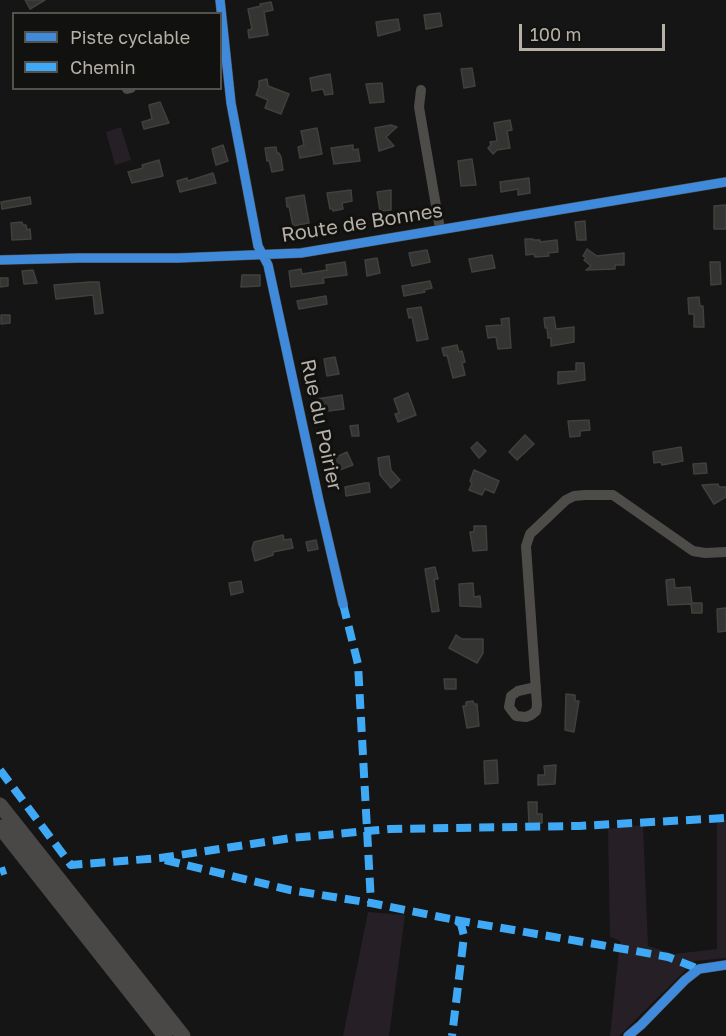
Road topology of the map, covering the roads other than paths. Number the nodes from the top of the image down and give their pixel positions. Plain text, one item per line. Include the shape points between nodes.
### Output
1 (222, 32) edge
2 (224, 65) edge
3 (421, 90) dead end
4 (726, 182) edge
5 (440, 229) junction
6 (263, 255) junction
7 (0, 260) edge
8 (726, 552) edge
9 (344, 604) dead end
10 (536, 687) dead end
11 (0, 805) edge
12 (0, 827) edge
13 (726, 964) edge
14 (165, 1036) edge
15 (183, 1036) edge
16 (628, 1036) edge

1 - 2 street, Rue du Poirier
2 - 6 street, Rue du Poirier via 258,246
3 - 5 street via 419,107
4 - 5 street, Route de Bonnes
5 - 6 street, Route de Bonnes via 301,253
6 - 7 street, Route de Bonnes
6 - 9 street, Rue du Poirier
8 - 10 street via 693,551 614,495 574,496 566,500 530,534 526,546
11 - 15 highway
12 - 14 highway
13 - 16 street via 699,969 684,980

